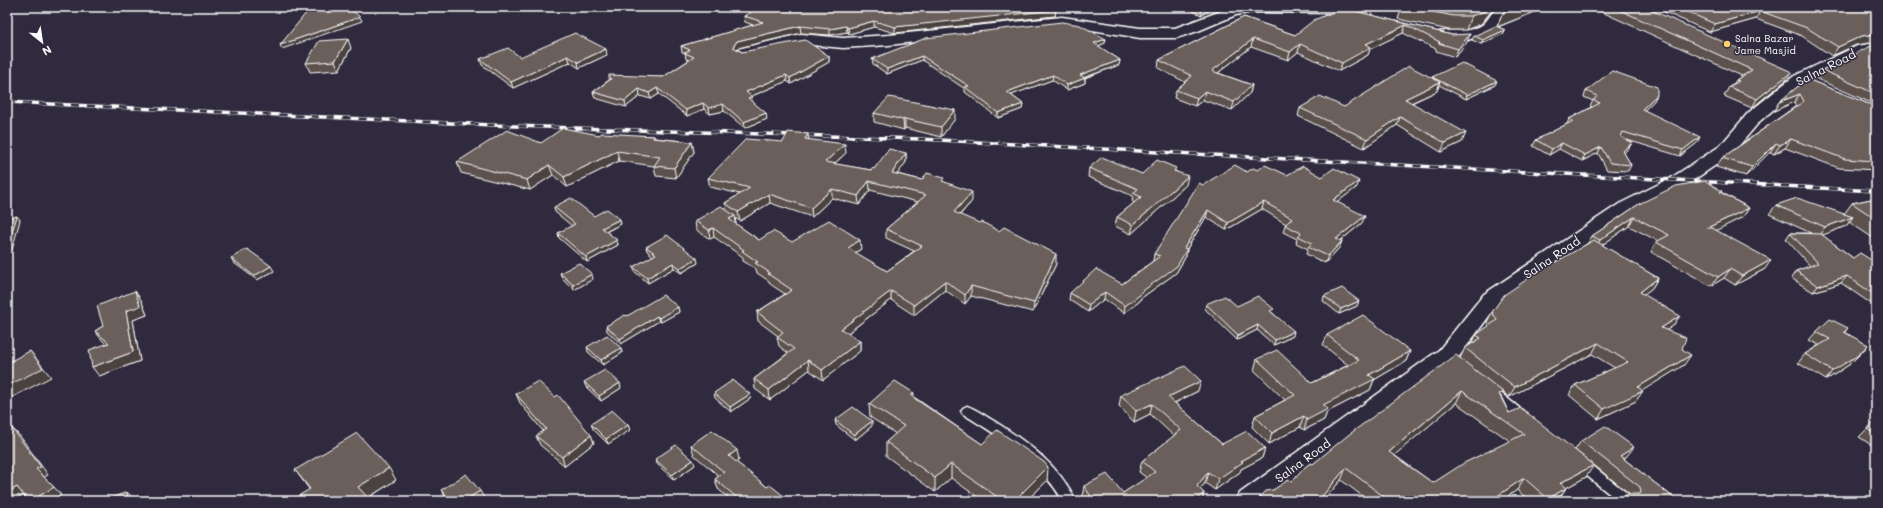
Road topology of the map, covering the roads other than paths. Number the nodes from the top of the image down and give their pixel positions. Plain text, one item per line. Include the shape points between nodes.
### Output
1 (1510, 7) edge
2 (1379, 19) edge
3 (1432, 33) edge
4 (1876, 48) edge
5 (743, 52) edge
6 (1793, 76) junction
7 (1821, 88) edge
8 (1484, 386) edge
9 (967, 411) dead end
10 (1534, 426) edge
11 (1571, 456) edge
12 (1070, 501) edge
13 (1249, 501) edge
14 (1627, 501) edge

1 - 3 street via 1499,13 1487,28 1468,35 1449,36
2 - 5 street via 1334,9 1252,8 1233,11 1176,33 1140,33 1062,21 889,40 843,43 801,39
4 - 6 street, Salna Road via 1862,49
6 - 7 street
6 - 13 street, Salna Road via 1726,150 1678,182 1626,208 1491,299 1450,358
8 - 10 lane
9 - 12 lane via 1016,441 1052,472
11 - 14 lane

